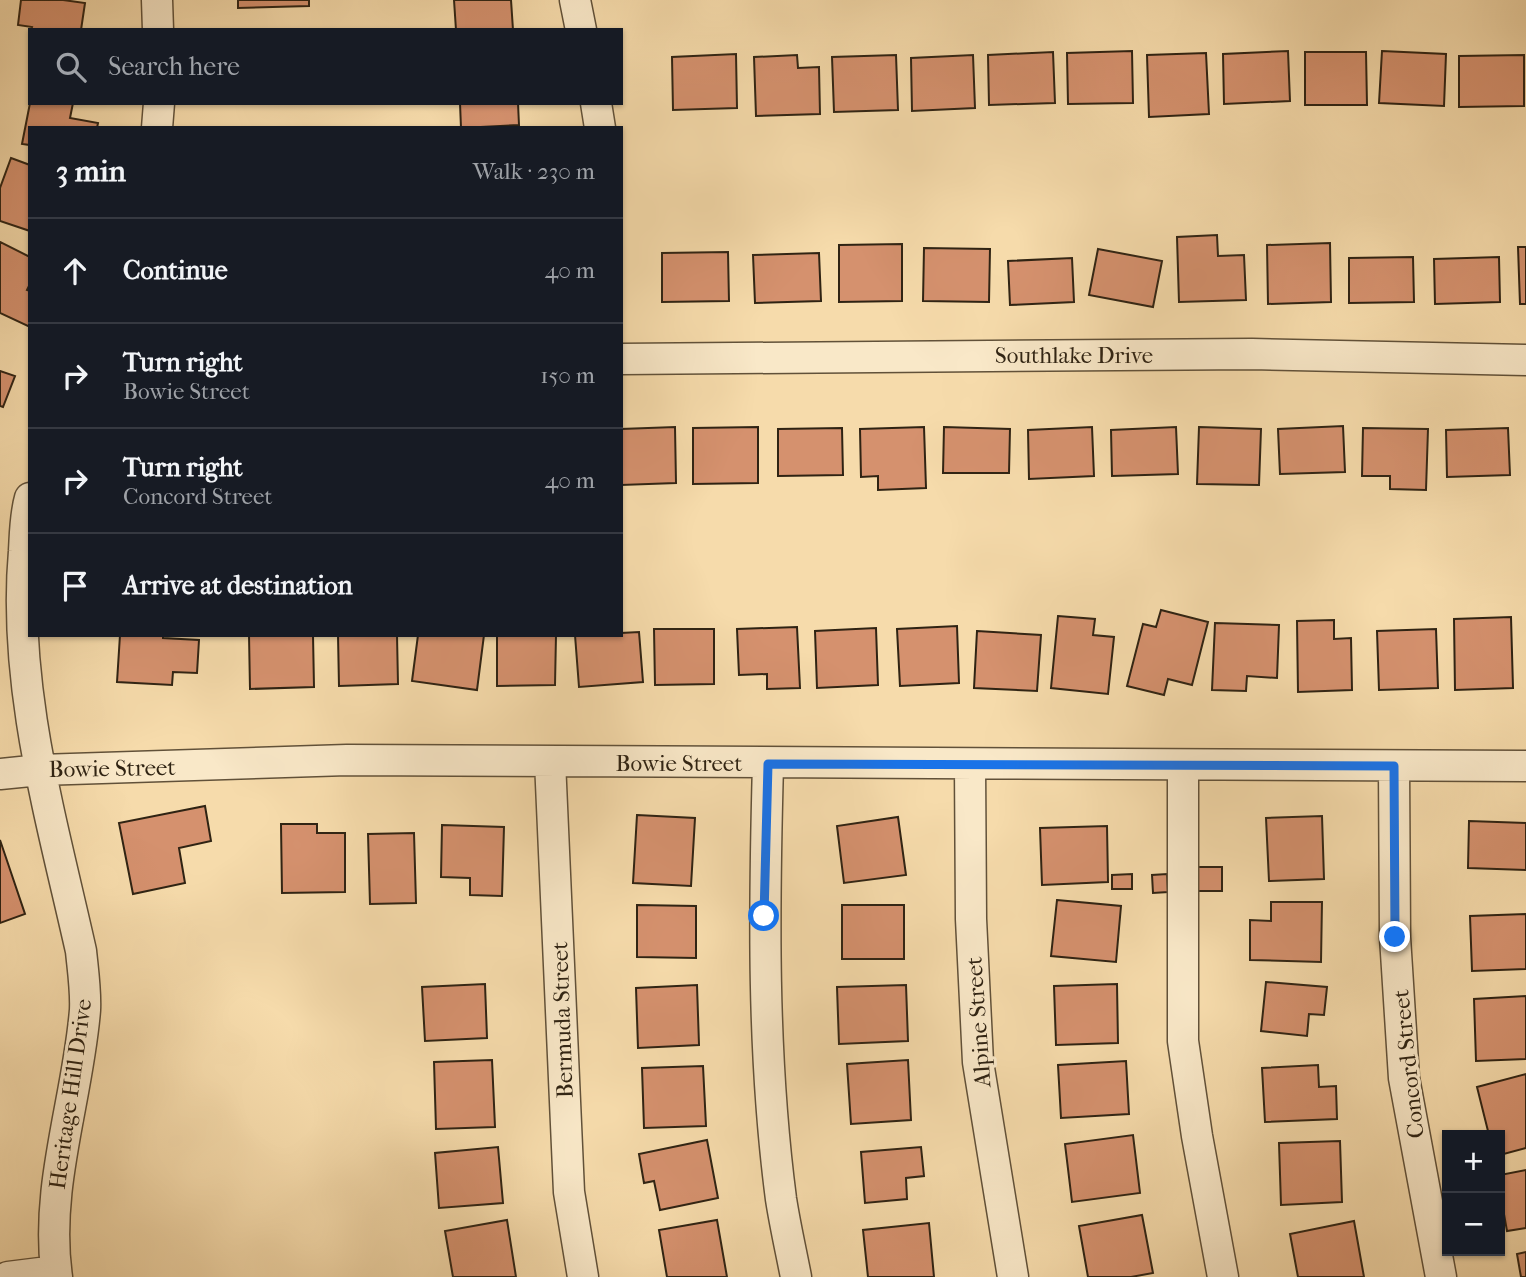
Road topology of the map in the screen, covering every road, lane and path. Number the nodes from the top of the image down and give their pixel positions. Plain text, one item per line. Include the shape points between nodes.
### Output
1 (157, 0) edge
2 (575, 0) edge
3 (158, 28) edge
4 (581, 28) edge
5 (159, 105) edge
6 (596, 105) edge
7 (156, 126) edge
8 (600, 126) edge
9 (623, 359) edge
10 (1526, 360) edge
11 (28, 516) edge
12 (550, 761) junction
13 (768, 764) junction
14 (970, 765) junction
15 (1182, 765) junction
16 (1394, 766) junction
17 (1526, 766) edge
18 (40, 769) junction
19 (0, 774) edge
20 (57, 1274) edge
21 (8, 1277) edge
22 (583, 1277) edge
23 (796, 1277) edge
24 (1013, 1277) edge
25 (1223, 1277) edge
26 (1441, 1277) edge

1 - 3 street
2 - 4 street
5 - 7 street
6 - 8 street
9 - 10 street, Southlake Drive via 1252,354
11 - 18 street, Heritage Hill Drive via 20,586 25,672
12 - 13 street, Bowie Street
12 - 18 street, Bowie Street via 347,760
12 - 22 street, Bermuda Street via 569,1192
13 - 14 street, Bowie Street
13 - 23 street via 764,916 768,1052 782,1200
14 - 15 street, Bowie Street
14 - 24 street, Alpine Street via 978,1062
15 - 16 street, Bowie Street
15 - 25 street via 1183,1041
16 - 17 street, Bowie Street
16 - 26 street, Concord Street via 1395,937 1404,1078
18 - 19 street, Bowie Street
18 - 20 street, Heritage Hill Drive via 84,982 82,1037 55,1210
20 - 21 street

